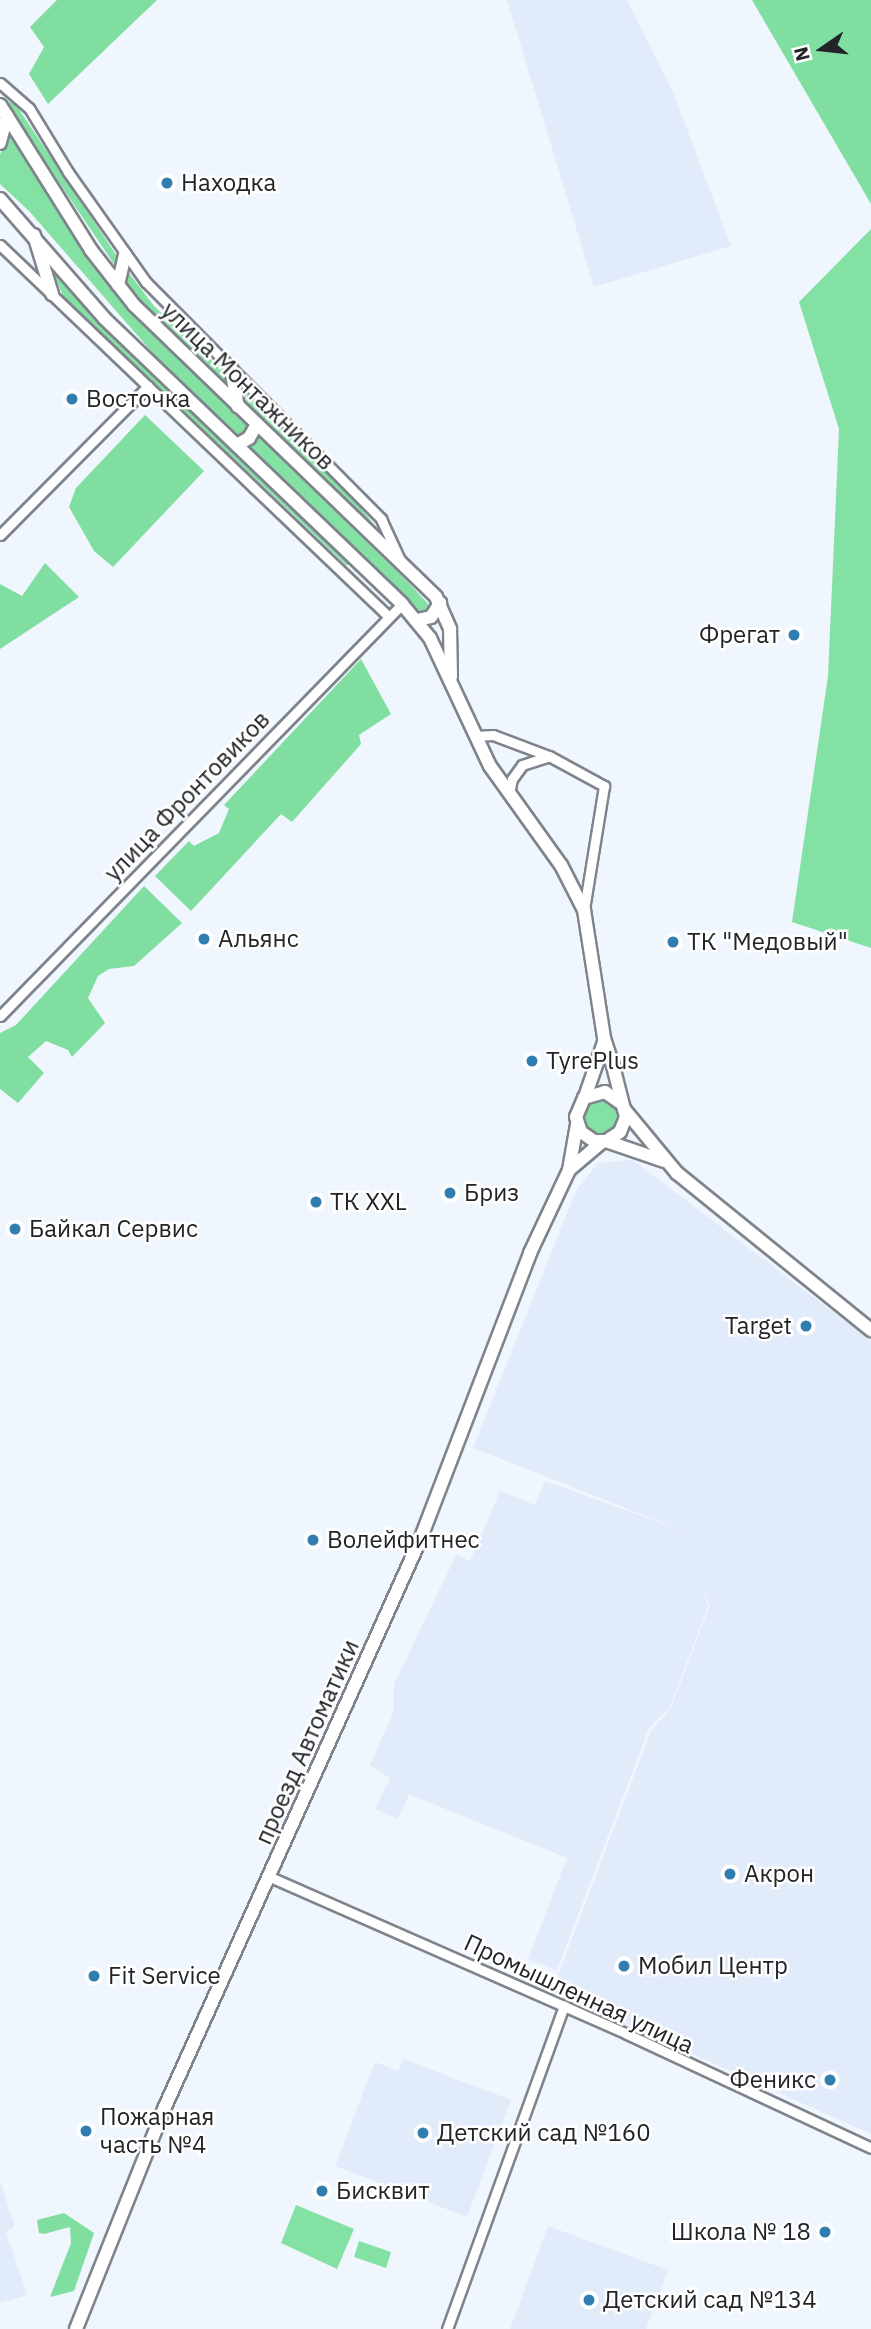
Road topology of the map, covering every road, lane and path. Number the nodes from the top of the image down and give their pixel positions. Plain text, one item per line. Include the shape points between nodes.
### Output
1 (0, 83) edge
2 (4, 111) edge
3 (0, 143) edge
4 (2, 203) edge
5 (34, 234) junction
6 (0, 245) edge
7 (125, 254) junction
8 (118, 285) junction
9 (52, 295) junction
10 (231, 368) junction
11 (148, 386) junction
12 (238, 406) junction
13 (257, 424) junction
14 (236, 445) junction
15 (0, 535) edge
16 (400, 561) junction
17 (371, 573) junction
18 (349, 576) junction
19 (440, 603) junction
20 (402, 604) junction
21 (389, 617) junction
22 (417, 620) junction
23 (451, 677) junction
24 (475, 736) junction
25 (550, 756) junction
26 (509, 796) junction
27 (584, 910) junction
28 (0, 1016) edge
29 (604, 1038) junction
30 (584, 1098) junction
31 (623, 1106) junction
32 (577, 1125) junction
33 (604, 1141) junction
34 (664, 1161) junction
35 (569, 1170) junction
36 (871, 1330) edge
37 (270, 1877) junction
38 (565, 2006) junction
39 (871, 2148) edge
40 (76, 2329) edge
41 (447, 2329) edge

1 - 7 street via 29,108
2 - 3 main road
2 - 8 main road, улица Монтажников via 61,205
4 - 5 main road, улица Монтажников
5 - 9 main road
5 - 14 main road, улица Монтажников via 104,318
6 - 9 street
7 - 8 main road
7 - 10 street via 160,299
8 - 12 main road, улица Монтажников
9 - 11 street
10 - 12 main road
10 - 16 street via 381,519
11 - 15 street
11 - 18 street
12 - 13 main road, улица Монтажников
13 - 14 main road via 249,438
13 - 16 main road, улица Монтажников
14 - 17 main road, улица Монтажников
16 - 19 main road, улица Монтажников
17 - 18 street
17 - 20 main road, улица Монтажников
18 - 21 street
19 - 22 main road via 431,617
19 - 23 main road, улица Монтажников via 450,629
20 - 21 street, улица Фронтовиков
20 - 22 main road, улица Монтажников
21 - 28 street, улица Фронтовиков
22 - 23 main road, улица Монтажников
23 - 24 main road, улица Монтажников
24 - 25 street via 493,735
24 - 26 main road, улица Монтажников
25 - 26 street via 522,765 512,779
25 - 27 street via 604,786
26 - 27 main road, улица Монтажников via 561,865
27 - 29 main road, улица Монтажников
29 - 30 main road, улица Монтажников via 600,1062
29 - 31 main road, улица Монтажников
30 - 31 main road via 605,1092
30 - 32 main road via 576,1110
31 - 33 main road via 620,1132
31 - 34 main road, улица Монтажников
32 - 33 main road via 587,1138
32 - 35 main road, проезд Автоматики
33 - 34 main road, улица Монтажников
33 - 35 main road, проезд Автоматики
34 - 36 main road, улица Монтажников
35 - 37 main road, проезд Автоматики via 530,1253 389,1613
37 - 38 street, Промышленная улица
37 - 40 main road, проезд Автоматики via 148,2145
38 - 39 street, Промышленная улица
38 - 41 street

